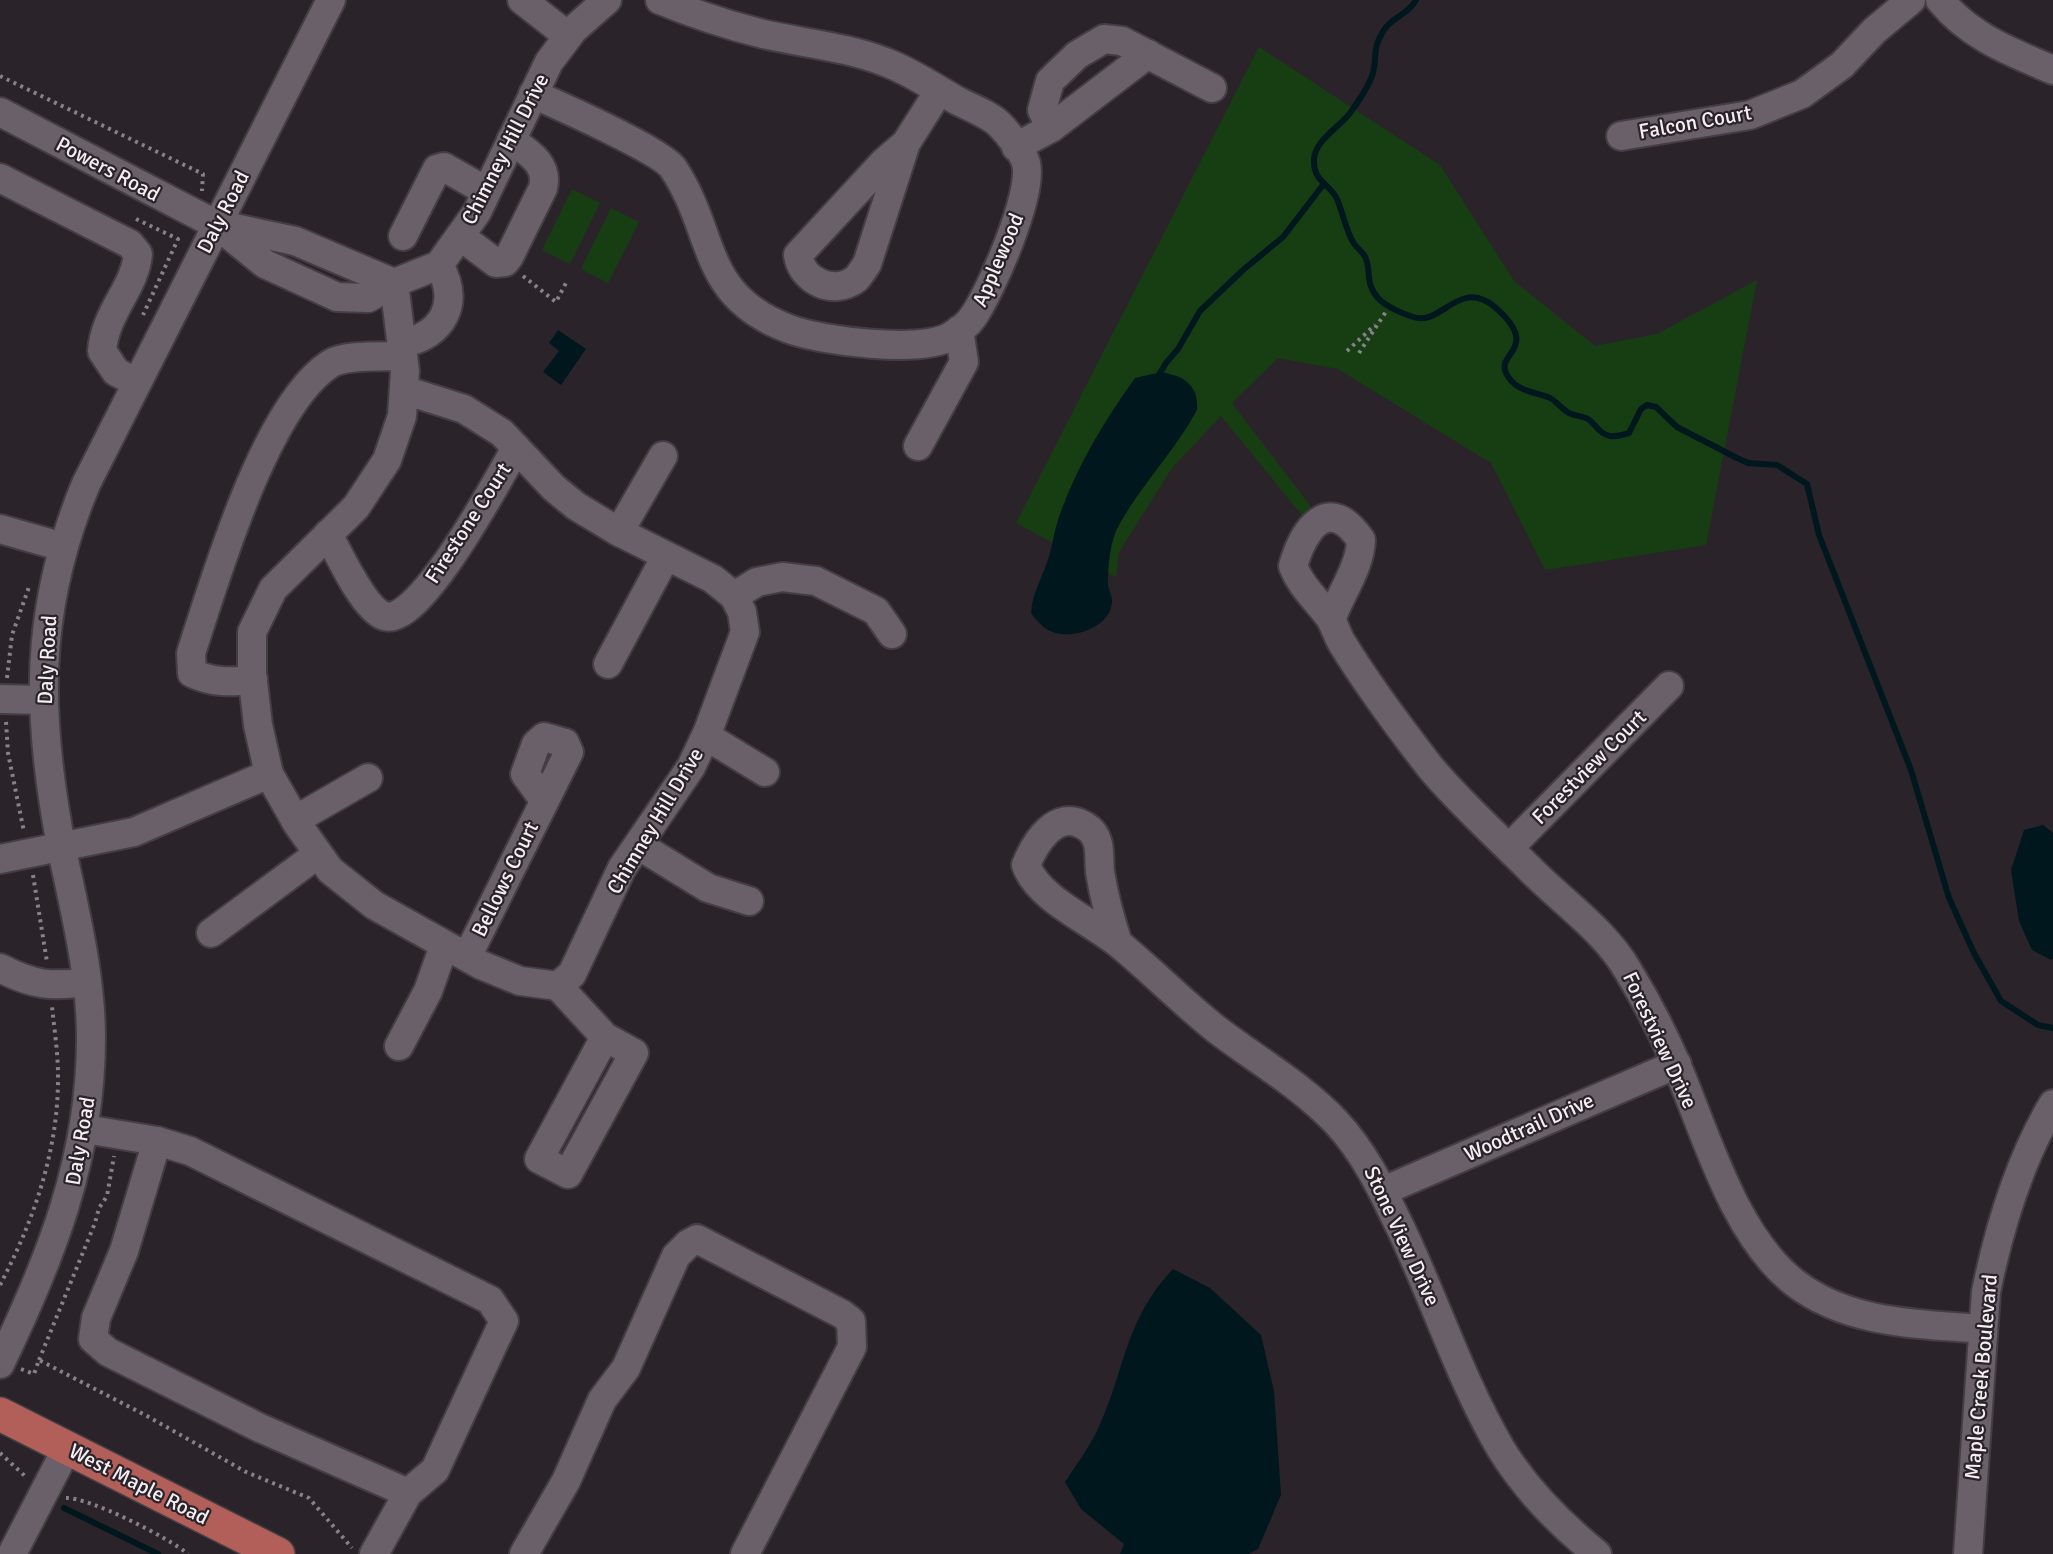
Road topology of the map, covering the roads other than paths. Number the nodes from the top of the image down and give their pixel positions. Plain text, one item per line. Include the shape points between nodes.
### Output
1 (331, 0) edge
2 (522, 0) edge
3 (606, 0) edge
4 (660, 0) edge
5 (1911, 0) edge
6 (1940, 0) edge
7 (568, 36) junction
8 (1149, 54) junction
9 (2053, 70) edge
10 (1212, 88) dead end
11 (939, 91) junction
12 (533, 94) junction
13 (0, 112) edge
14 (1051, 128) junction
15 (1621, 136) dead end
16 (511, 140) junction
17 (906, 143) junction
18 (1016, 147) junction
19 (0, 178) edge
20 (486, 191) junction
21 (217, 225) junction
22 (403, 236) dead end
23 (460, 236) junction
24 (335, 259) junction
25 (439, 265) junction
26 (394, 283) junction
27 (322, 291) junction
28 (959, 330) junction
29 (402, 350) junction
30 (136, 382) junction
31 (404, 390) junction
32 (918, 446) dead end
33 (516, 448) junction
34 (663, 456) dead end
35 (0, 529) edge
36 (619, 532) junction
37 (328, 534) junction
38 (63, 547) junction
39 (666, 556) junction
40 (734, 596) junction
41 (1332, 620) dead end
42 (892, 633) dead end
43 (608, 664) dead end
44 (253, 680) junction
45 (1669, 686) dead end
46 (0, 699) edge
47 (43, 700) junction
48 (706, 736) junction
49 (765, 772) dead end
50 (269, 774) junction
51 (368, 778) dead end
52 (544, 800) dead end
53 (295, 820) junction
54 (638, 844) junction
55 (62, 847) junction
56 (1509, 848) junction
57 (318, 854) junction
58 (0, 859) edge
59 (749, 901) dead end
60 (211, 933) dead end
61 (1118, 944) dead end
62 (455, 952) junction
63 (0, 968) edge
64 (87, 982) junction
65 (558, 986) junction
66 (605, 1037) dead end
67 (399, 1046) dead end
68 (1677, 1064) junction
69 (2053, 1104) edge
70 (85, 1129) junction
71 (157, 1141) junction
72 (1383, 1191) junction
73 (1983, 1329) junction
74 (0, 1364) edge
75 (0, 1414) edge
76 (67, 1448) junction
77 (408, 1493) junction
78 (12, 1554) edge
79 (278, 1554) edge
80 (374, 1554) edge
81 (525, 1554) edge
82 (745, 1554) edge
83 (1597, 1554) edge
84 (1968, 1554) edge

1 - 21 street, Daly Road
2 - 7 street
3 - 7 street, Chimney Hill Drive
4 - 11 street, Applewood via 704,18 886,62
5 - 15 street, Falcon Court via 1842,65 1802,94 1750,115
6 - 9 street via 1959,22 1977,34
7 - 12 street, Chimney Hill Drive
8 - 10 street
8 - 14 street
8 - 14 street via 1122,41 1104,39 1077,55 1050,81 1042,110
11 - 17 street
11 - 18 street, Applewood via 1000,124
12 - 16 street, Chimney Hill Drive
12 - 28 street, Applewood via 672,166 695,212 718,274 735,296 756,313 823,339 869,344 919,343 949,338
13 - 21 street, Powers Road
14 - 18 street
16 - 20 street, Chimney Hill Drive
16 - 23 street via 536,160 545,177 539,197 505,262 496,263
17 - 17 street via 798,255 800,268 811,278 823,285 841,286 856,279 867,264
18 - 28 street, Applewood via 1026,162 1025,190 1015,227 972,319
19 - 30 street via 130,244 138,254 137,266 108,320 102,351 116,372
20 - 22 street via 444,167 437,169
20 - 23 street, Chimney Hill Drive
21 - 24 street via 295,241
21 - 27 street via 265,264
21 - 30 street, Daly Road
23 - 25 street, Chimney Hill Drive
24 - 26 street
24 - 27 street
25 - 26 street
25 - 29 street via 448,281 446,311 426,336
26 - 27 street via 368,298 337,297
26 - 29 street
28 - 32 street via 964,362
29 - 31 street
29 - 44 street via 331,363 315,377 293,404 248,487 190,654 192,673 207,680
30 - 38 street, Daly Road via 86,484
31 - 33 street via 464,409 502,432
31 - 37 street via 402,416 387,460 356,507
33 - 36 street via 561,494
33 - 37 street, Firestone Court via 455,551 420,596 395,616 375,610
34 - 36 street
35 - 38 street
36 - 39 street
37 - 44 street via 273,589 252,632
38 - 47 street, Daly Road via 45,634
39 - 40 street via 712,579
39 - 43 street
40 - 42 street via 757,582 782,577 816,581 876,611
40 - 48 street, Chimney Hill Drive via 745,632
41 - 56 street, Forestview Drive via 1362,674 1432,769
44 - 50 street
45 - 56 street, Forestview Court
46 - 47 street
47 - 55 street, Daly Road via 45,744
48 - 49 street
48 - 54 street, Chimney Hill Drive via 691,767
50 - 53 street
50 - 55 street via 134,832
51 - 53 street
52 - 62 street, Bellows Court
53 - 57 street
54 - 59 street via 708,888
54 - 65 street, Chimney Hill Drive via 622,868 572,974
55 - 58 street
55 - 64 street, Daly Road
56 - 68 street, Forestview Drive via 1625,966
57 - 60 street
57 - 62 street via 330,870 374,905
61 - 72 street, Stone View Drive via 1216,1028 1335,1121 1369,1162
62 - 65 street via 520,981
62 - 67 street, Bellows Court via 428,991
63 - 64 street via 26,981 51,986
64 - 70 street, Daly Road via 91,1036
65 - 66 street
68 - 72 street, Woodtrail Drive
68 - 73 street, Forestview Drive via 1734,1203 1760,1245 1795,1283 1869,1317
69 - 73 street, Maple Creek Boulevard via 2015,1185 1994,1250
70 - 71 street
70 - 74 street, Daly Road via 70,1194 42,1273
71 - 77 street via 124,1251 96,1318 93,1339 108,1352 260,1428
71 - 77 street via 190,1151 490,1300 504,1321 435,1470
72 - 83 street, Stone View Drive via 1477,1404 1502,1451 1566,1529
73 - 84 street, Maple Creek Boulevard
75 - 76 main road, West Maple Road
76 - 78 street
76 - 79 main road, West Maple Road
77 - 80 street
81 - 82 street via 566,1481 602,1400 626,1368 676,1256 697,1239 851,1321 852,1347

